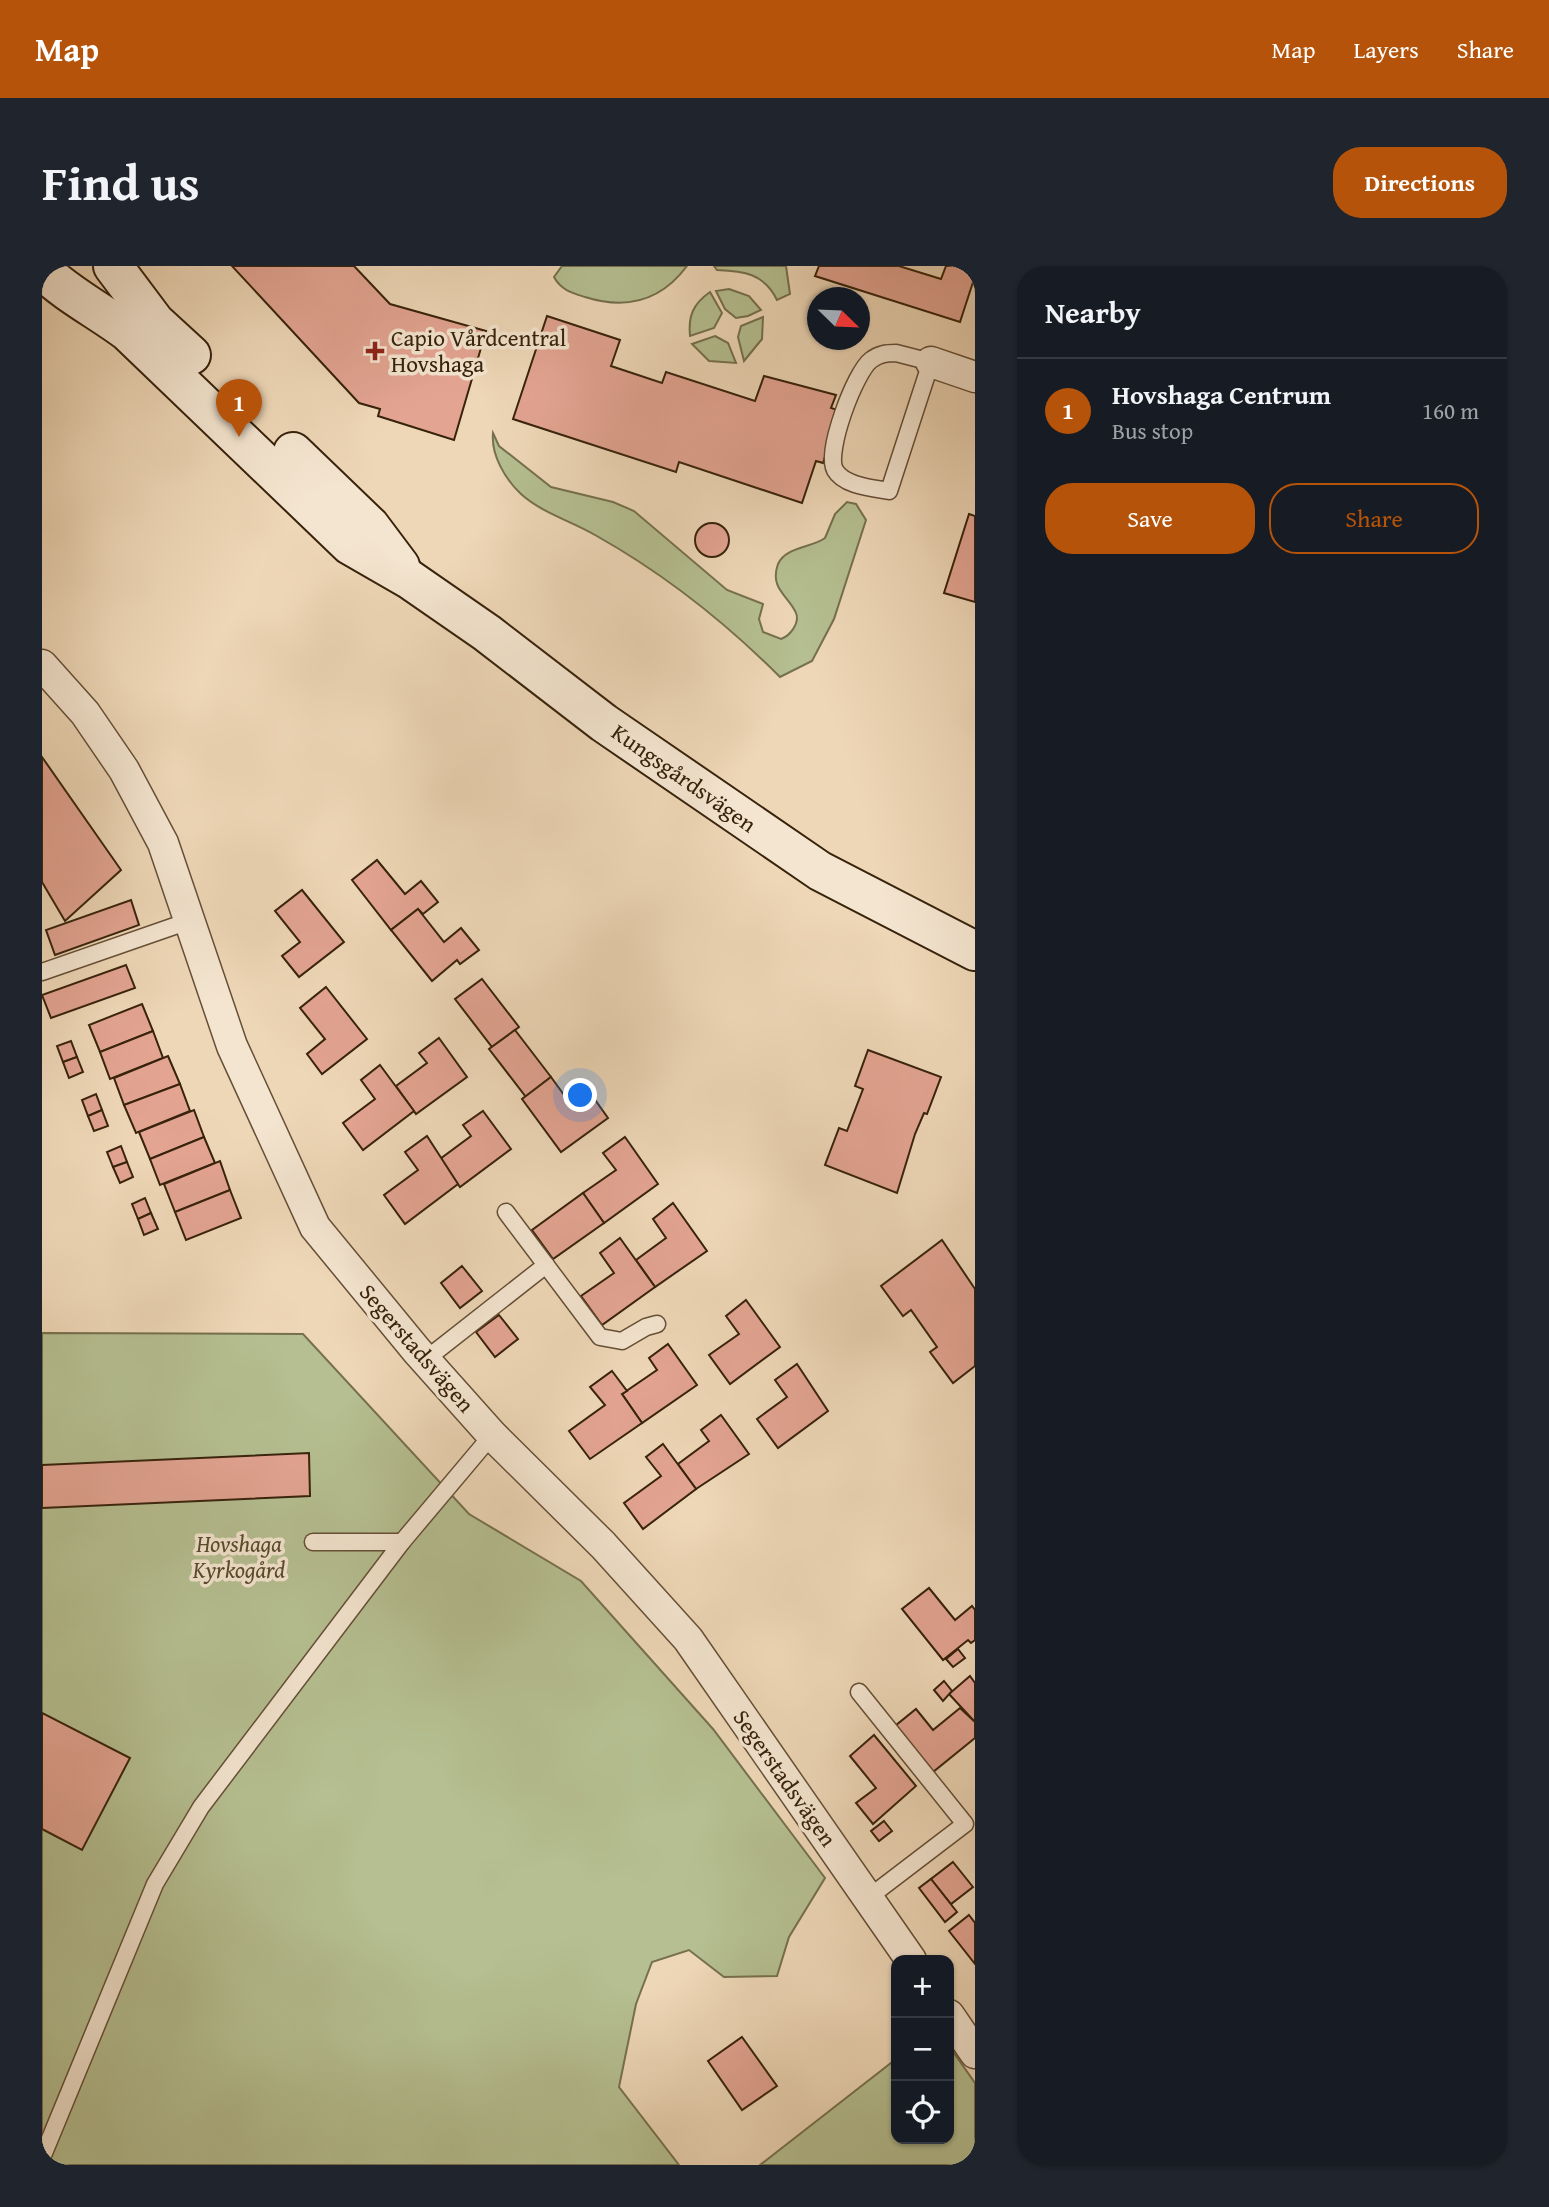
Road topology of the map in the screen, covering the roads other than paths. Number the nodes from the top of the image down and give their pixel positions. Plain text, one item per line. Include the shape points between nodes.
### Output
1 (53, 266) edge
2 (113, 266) edge
3 (42, 270) edge
4 (930, 362) junction
5 (975, 377) edge
6 (410, 579) junction
7 (42, 664) edge
8 (189, 921) junction
9 (975, 951) edge
10 (42, 972) edge
11 (506, 1212) dead end
12 (546, 1265) junction
13 (657, 1324) dead end
14 (425, 1360) junction
15 (492, 1434) junction
16 (313, 1542) dead end
17 (402, 1542) junction
18 (859, 1692) dead end
19 (970, 1828) edge
20 (868, 1898) junction
21 (908, 1955) edge
22 (951, 2018) edge
23 (975, 2053) edge
24 (42, 2158) edge

1 - 3 street
2 - 6 street, Kungsgårdsvägen via 155,322 370,526
3 - 6 street, Kungsgårdsvägen via 60,288 128,332 350,545
4 - 4 lane via 889,491 844,479 835,471 834,445 856,379 869,361 896,353
4 - 5 street
6 - 9 street, Kungsgårdsvägen via 604,723 820,872
7 - 8 street, Segerstadsvägen via 85,713 124,770 163,844
8 - 10 lane
8 - 14 street, Segerstadsvägen via 232,1046 315,1227
11 - 12 lane
12 - 13 lane via 600,1337 622,1341
12 - 14 lane
14 - 15 street, Segerstadsvägen
15 - 17 lane
15 - 20 street, Segerstadsvägen via 603,1545 688,1639
16 - 17 lane
17 - 24 lane via 201,1807 155,1884
18 - 19 lane
19 - 20 lane
20 - 21 street, Segerstadsvägen
22 - 23 street

